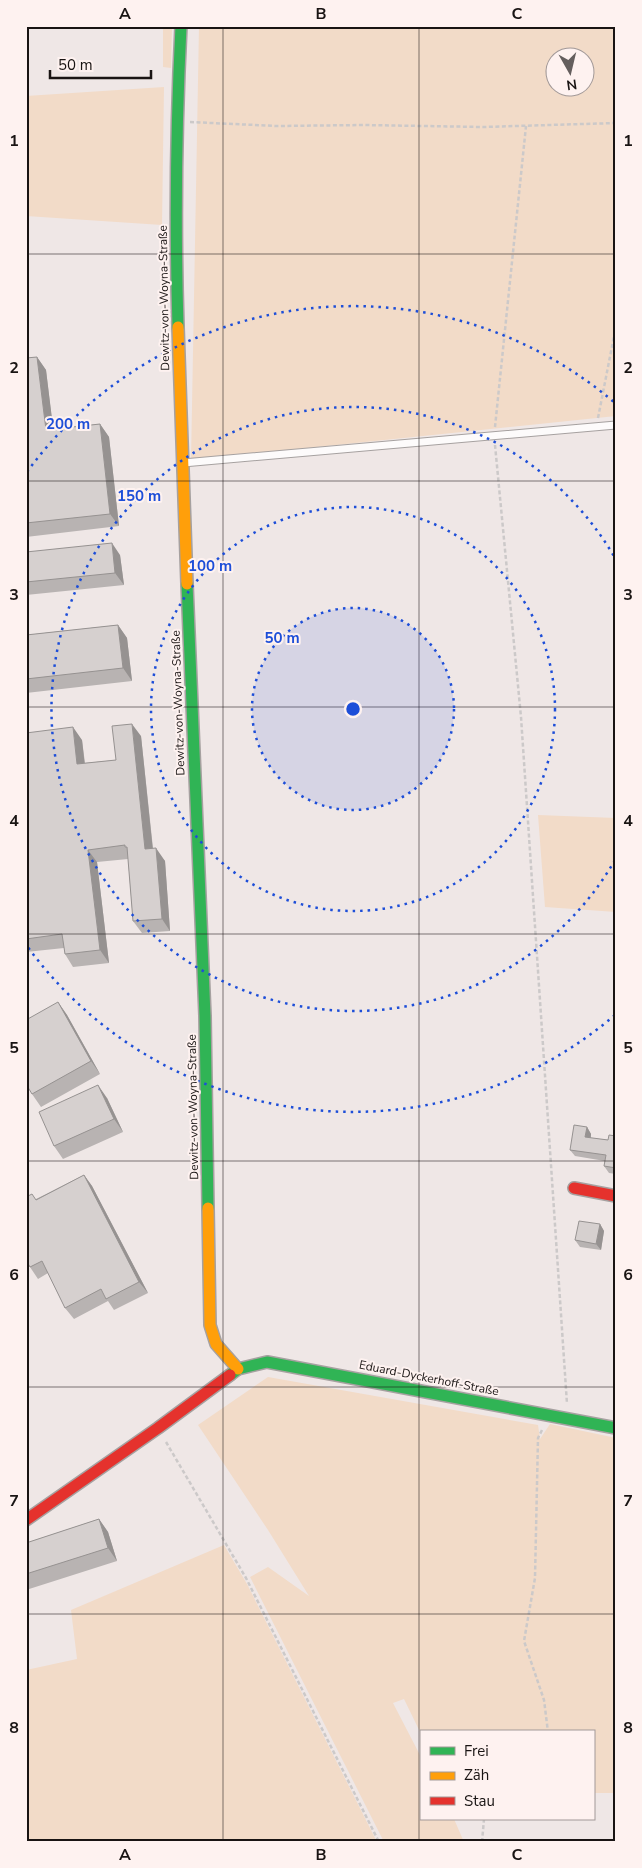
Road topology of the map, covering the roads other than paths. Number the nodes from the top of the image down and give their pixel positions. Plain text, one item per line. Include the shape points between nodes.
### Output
1 (181, 26) edge
2 (616, 425) edge
3 (182, 463) junction
4 (574, 1188) dead end
5 (616, 1196) edge
6 (238, 1369) junction
7 (616, 1428) edge
8 (26, 1520) edge

1 - 3 street, Dewitz-von-Woyna-Straße via 176,122 176,263
2 - 3 lane
3 - 6 street, Dewitz-von-Woyna-Straße via 205,1016 210,1325 216,1344
4 - 5 street
6 - 7 street, Eduard-Dyckerhoff-Straße via 267,1362
6 - 8 street

